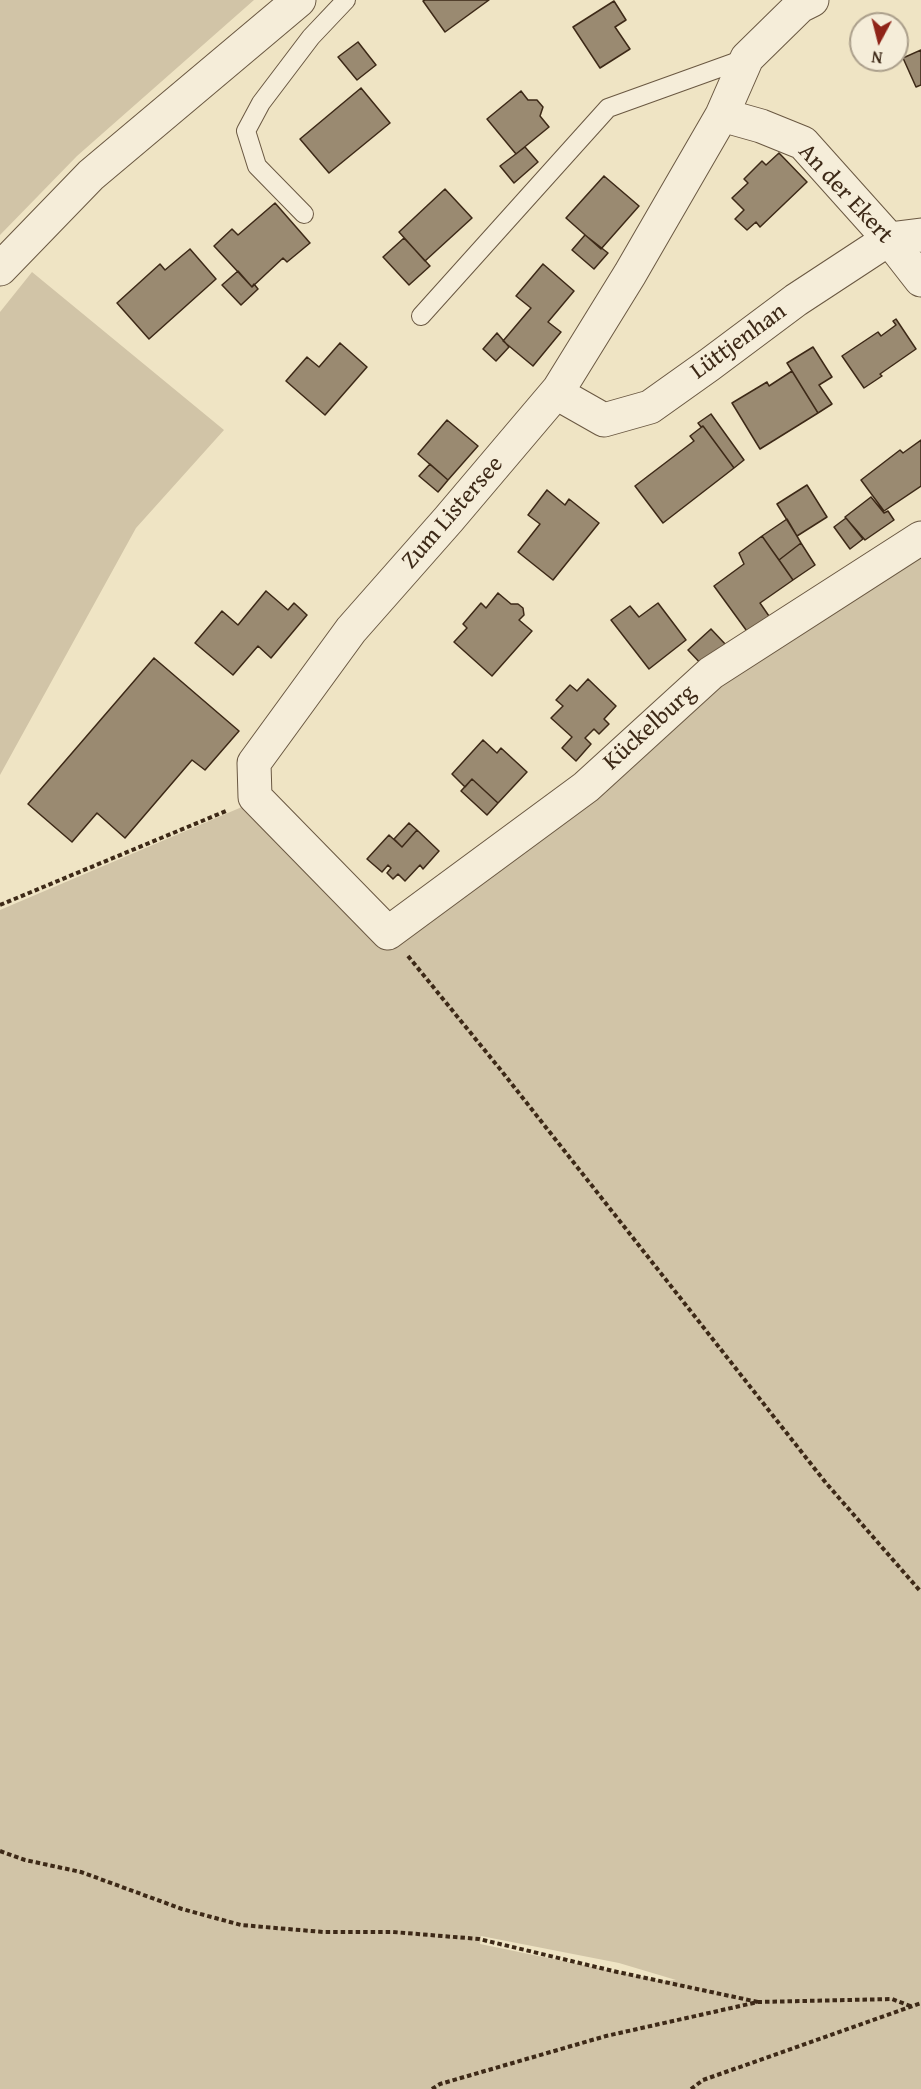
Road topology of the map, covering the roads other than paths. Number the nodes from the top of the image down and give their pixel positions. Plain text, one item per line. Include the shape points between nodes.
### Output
1 (299, 0) edge
2 (346, 0) edge
3 (812, 0) edge
4 (747, 58) junction
5 (722, 115) junction
6 (304, 214) dead end
7 (921, 235) edge
8 (889, 239) junction
9 (0, 269) edge
10 (921, 280) edge
11 (420, 316) dead end
12 (559, 389) junction
13 (921, 538) edge
14 (388, 933) joint

1 - 9 street via 91,175
2 - 6 lane via 311,37 261,103 246,131 257,166
3 - 4 street, Zum Listersee via 800,6
4 - 5 street, Zum Listersee
4 - 11 lane, Zum Listersee via 608,108
5 - 8 street, An der Ekert via 803,143
5 - 12 street, Zum Listersee
7 - 8 street, Lüttjenhan
8 - 10 street, An der Ekert
8 - 12 street, Lüttjenhan via 796,300 650,407 604,420 567,399
12 - 14 street, Zum Listersee via 351,630 254,763 256,798
13 - 14 street, Kückelburg via 711,673 586,786

